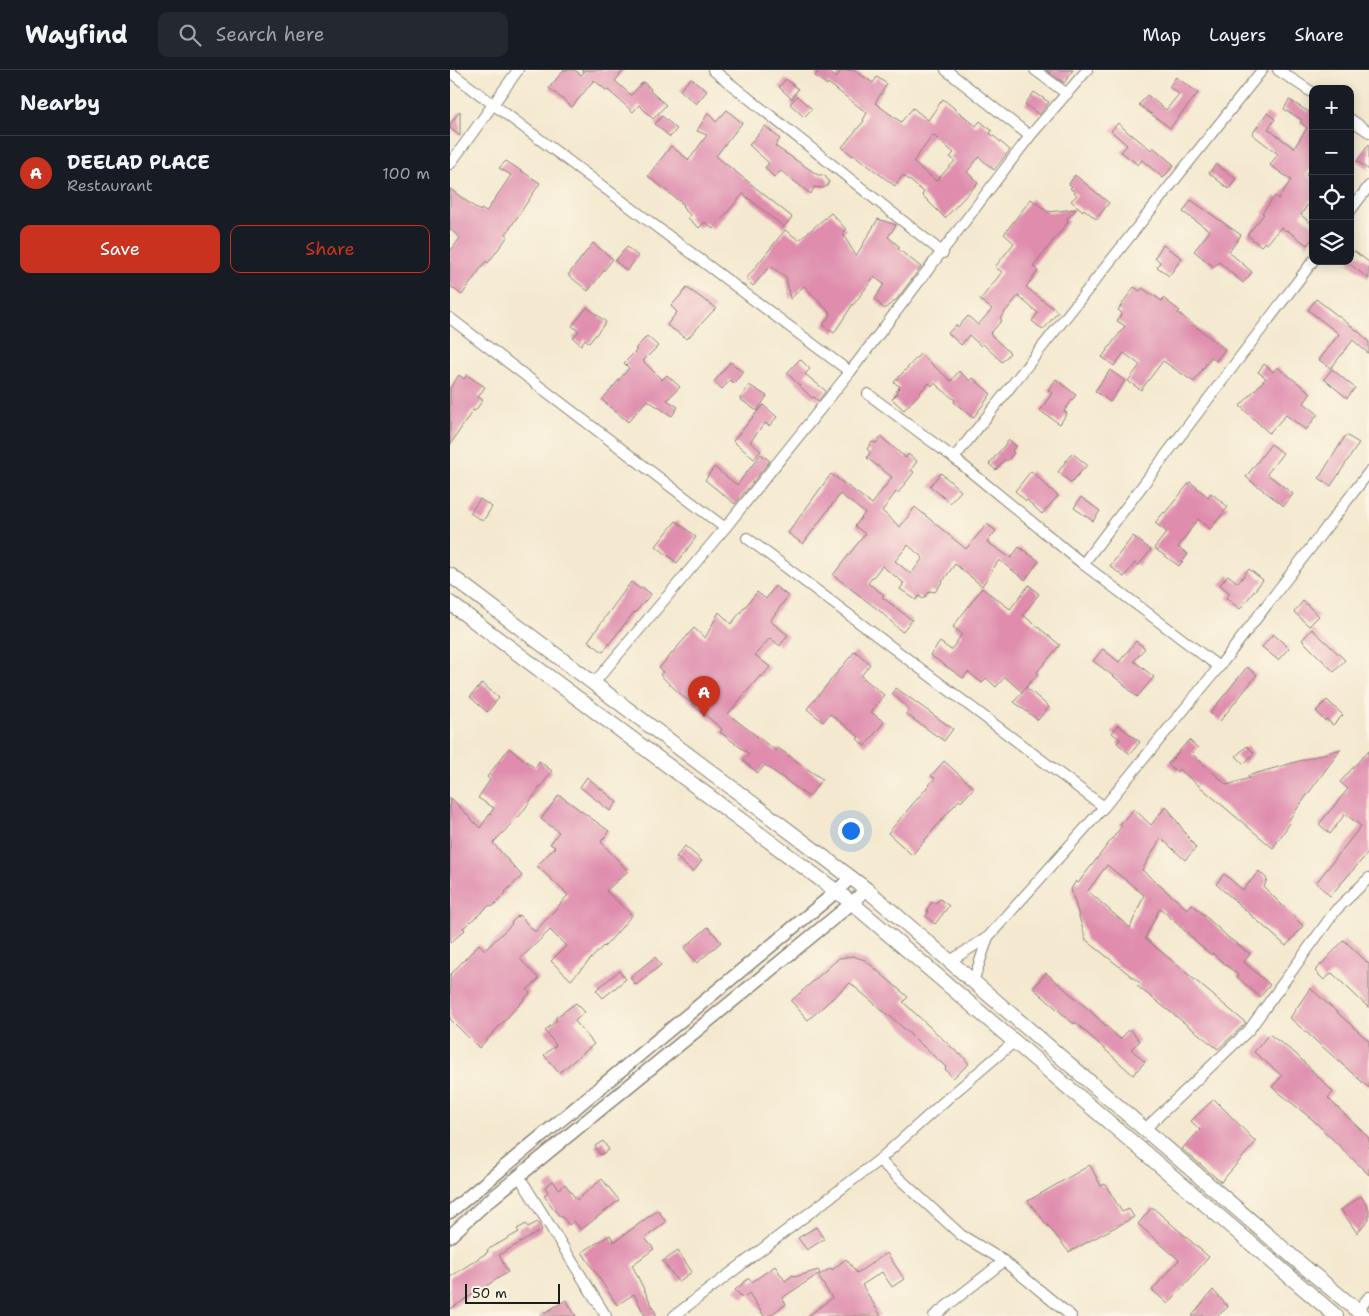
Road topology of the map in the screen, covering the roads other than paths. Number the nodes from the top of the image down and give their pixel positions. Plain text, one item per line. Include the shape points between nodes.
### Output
1 (518, 70) edge
2 (713, 70) edge
3 (946, 70) edge
4 (1036, 70) edge
5 (1086, 70) edge
6 (1262, 70) edge
7 (1278, 70) edge
8 (450, 72) edge
9 (1309, 91) edge
10 (1067, 94) junction
11 (494, 104) junction
12 (1354, 122) edge
13 (1369, 132) edge
14 (1030, 136) junction
15 (450, 164) edge
16 (1369, 186) edge
17 (1354, 206) edge
18 (942, 252) junction
19 (1310, 265) edge
20 (450, 318) edge
21 (850, 372) junction
22 (868, 394) dead end
23 (954, 458) junction
24 (1368, 476) edge
25 (725, 528) junction
26 (747, 538) dead end
27 (1083, 564) junction
28 (450, 575) edge
29 (450, 603) edge
30 (1220, 667) junction
31 (594, 683) junction
32 (1104, 807) junction
33 (851, 877) junction
34 (1369, 878) edge
35 (866, 889) junction
36 (837, 892) junction
37 (852, 903) junction
38 (988, 938) junction
39 (950, 961) junction
40 (973, 982) junction
41 (1014, 1042) junction
42 (1145, 1128) junction
43 (880, 1160) junction
44 (519, 1176) junction
45 (474, 1192) junction
46 (485, 1204) junction
47 (450, 1212) edge
48 (450, 1236) edge
49 (1004, 1262) junction
50 (1369, 1297) edge
51 (1361, 1313) edge
52 (606, 1316) edge
53 (674, 1316) edge
54 (934, 1316) edge
55 (1071, 1316) edge
56 (1336, 1316) edge

1 - 11 street
2 - 18 street
3 - 14 street
4 - 10 street
5 - 10 street
6 - 23 street
7 - 9 street
8 - 11 street
10 - 14 street
11 - 15 street
11 - 21 street
12 - 13 street
14 - 18 street
16 - 17 street
18 - 21 street
19 - 27 street
20 - 25 street
21 - 25 street
22 - 23 street
23 - 27 street
24 - 30 street
25 - 31 street
26 - 32 street
27 - 30 street
28 - 31 main road
29 - 36 main road
30 - 32 street
31 - 33 main road
32 - 38 street
33 - 35 main road
33 - 36 street
34 - 42 street via 1336,910 1249,1030
35 - 37 street
35 - 39 main road
36 - 37 main road
36 - 45 street
37 - 41 main road
37 - 44 street
38 - 39 street
38 - 40 street
39 - 40 main road
40 - 42 main road
41 - 43 street
41 - 56 main road
42 - 51 main road
43 - 49 street via 961,1235
43 - 53 street
44 - 46 street
44 - 52 street
45 - 46 street
45 - 47 street
46 - 48 street
49 - 54 street
49 - 55 street
50 - 51 street

